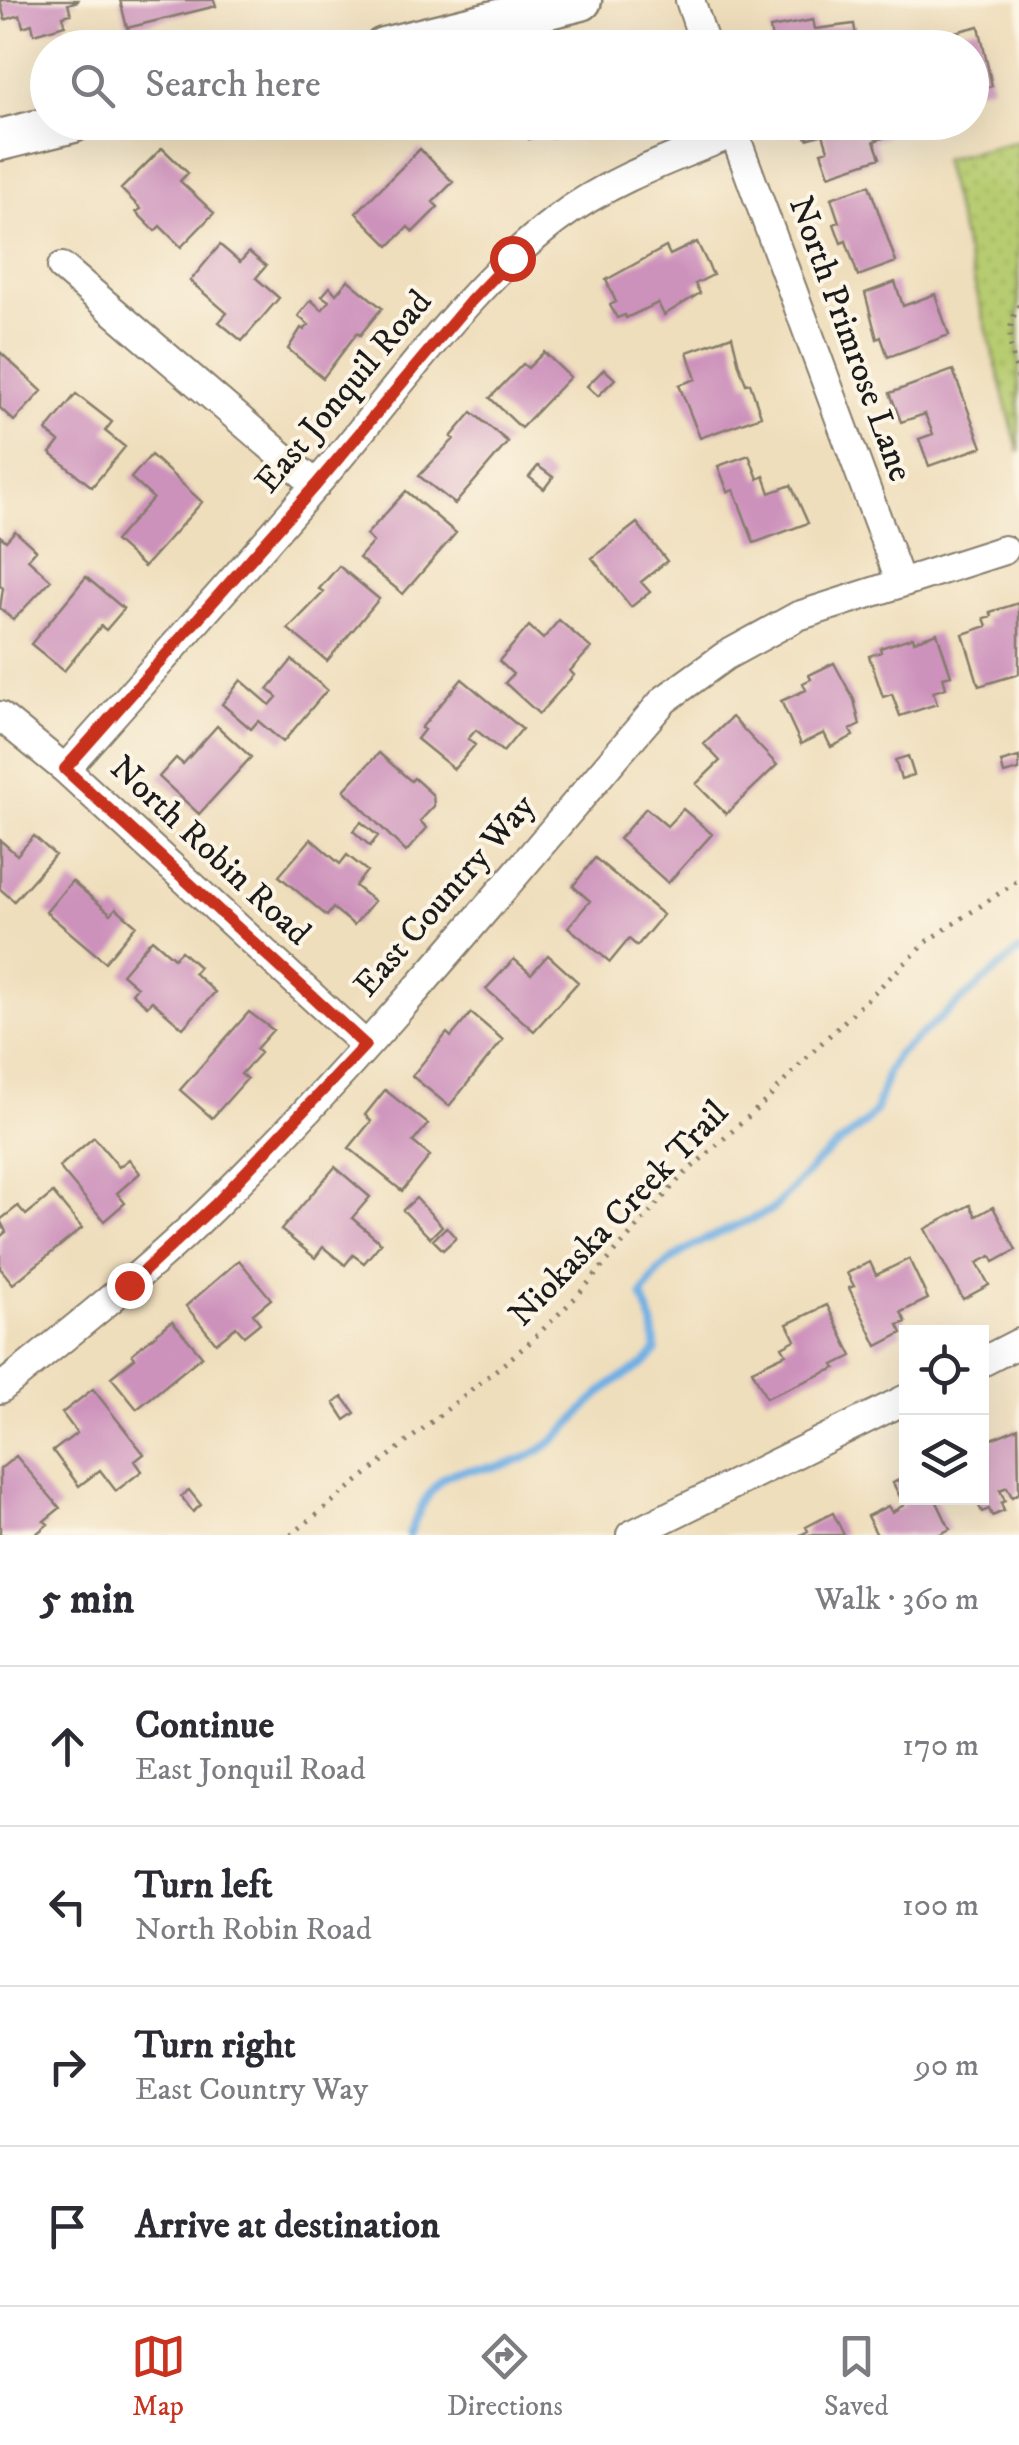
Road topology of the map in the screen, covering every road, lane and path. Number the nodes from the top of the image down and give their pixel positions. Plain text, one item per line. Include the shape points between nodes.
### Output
1 (580, 0) edge
2 (690, 0) edge
3 (458, 30) edge
4 (700, 30) edge
5 (30, 133) edge
6 (0, 140) edge
7 (706, 140) edge
8 (736, 140) edge
9 (62, 267) dead end
10 (1019, 305) edge
11 (1019, 382) edge
12 (316, 485) junction
13 (1004, 550) dead end
14 (900, 581) junction
15 (0, 716) edge
16 (65, 769) junction
17 (1019, 880) edge
18 (365, 1045) junction
19 (1019, 1344) edge
20 (989, 1359) edge
21 (0, 1389) edge
22 (899, 1402) edge
23 (291, 1535) edge
24 (631, 1535) edge

1 - 3 street
2 - 4 street
5 - 6 street
7 - 12 street, East Jonquil Road via 608,186 512,258
8 - 14 street, North Primrose Lane
9 - 12 street
10 - 11 path via 1009,342
12 - 16 street, East Jonquil Road
13 - 14 street, East Country Way
14 - 18 street, East Country Way via 760,634 664,700
15 - 16 street, North Robin Road
16 - 18 street, North Robin Road
17 - 23 path, Niokaska Creek Trail via 928,942 679,1178 527,1345
18 - 21 street, East Country Way via 215,1205
19 - 20 street
22 - 24 street

